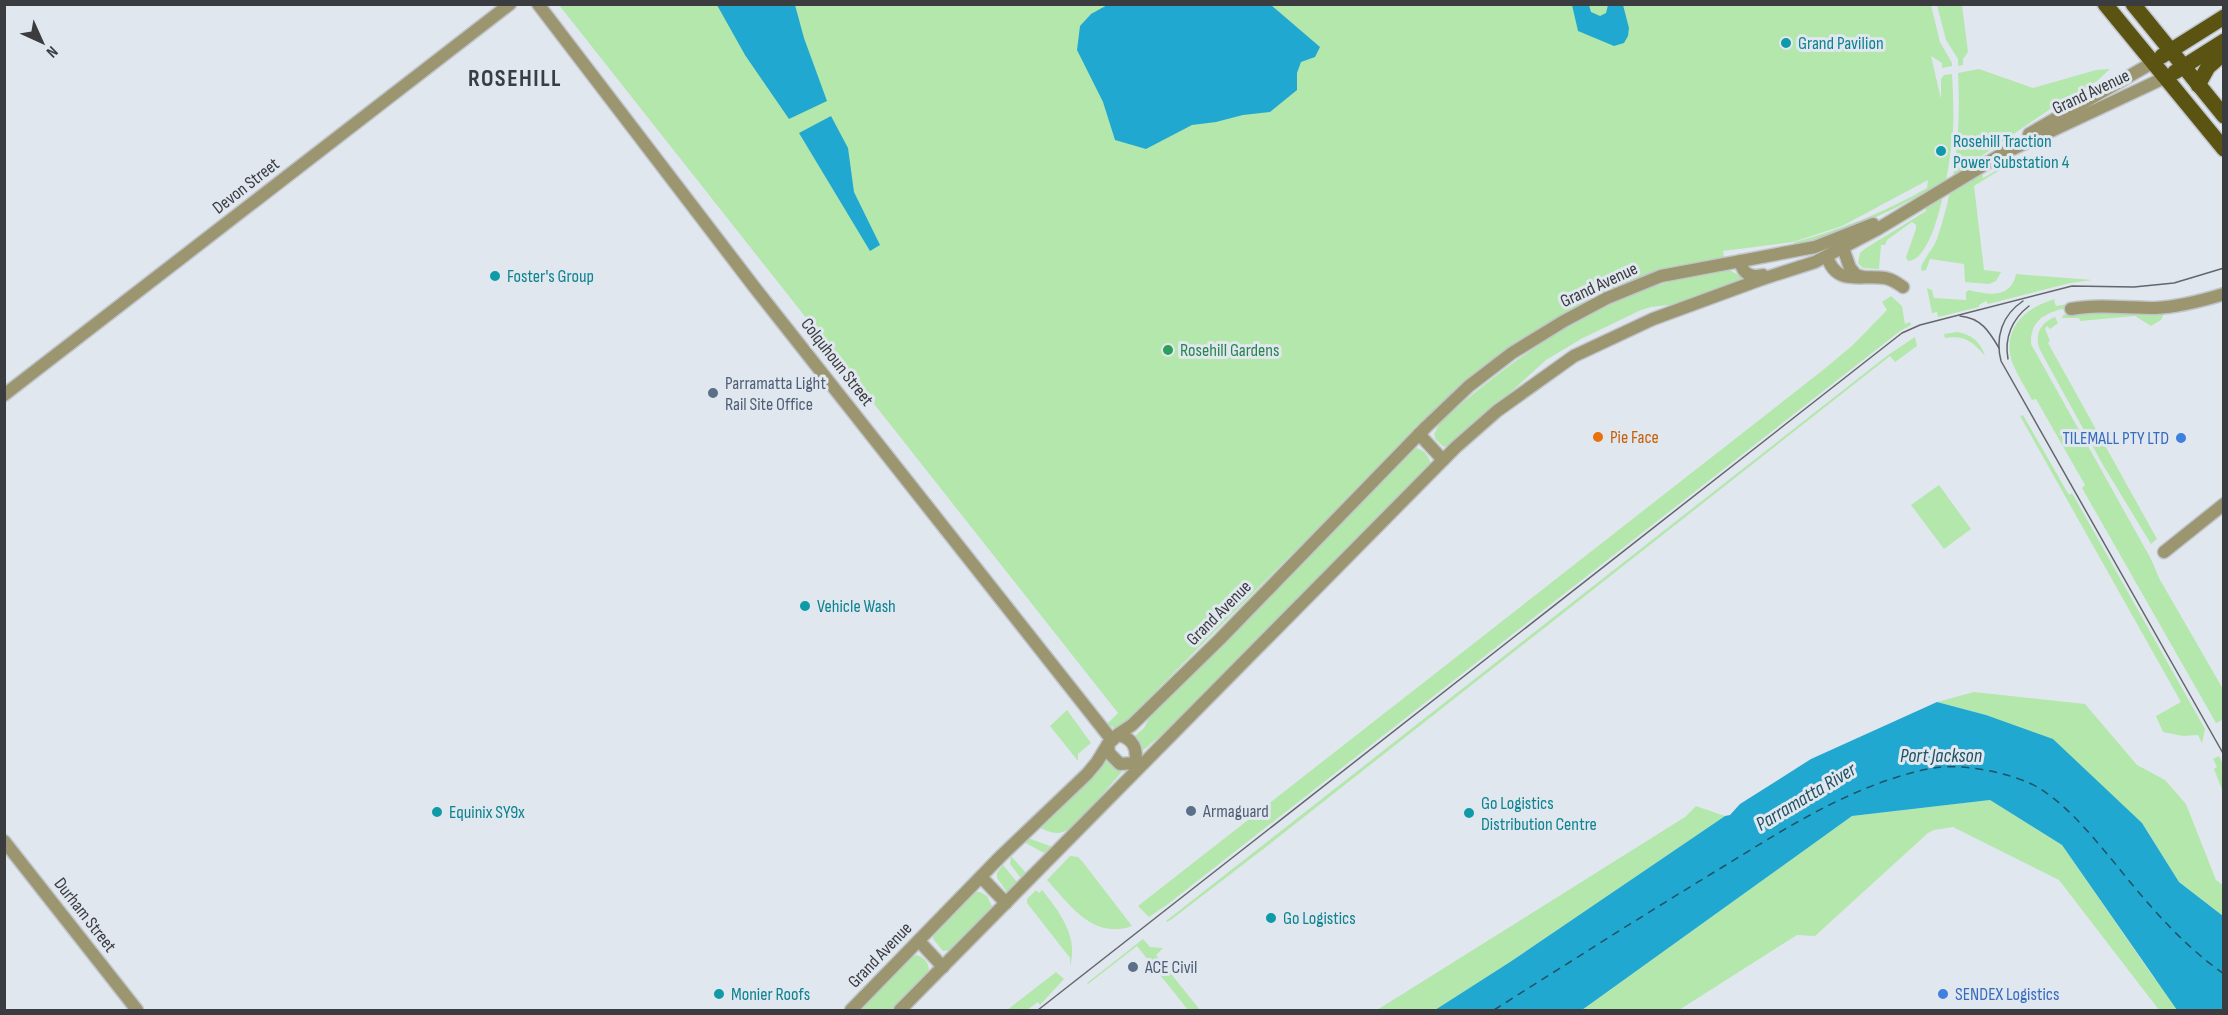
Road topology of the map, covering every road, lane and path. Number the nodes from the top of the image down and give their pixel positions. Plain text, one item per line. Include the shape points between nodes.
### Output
1 (510, 4) edge
2 (538, 4) edge
3 (2105, 4) edge
4 (2133, 4) edge
5 (2223, 17) edge
6 (2223, 41) edge
7 (2170, 50) junction
8 (2223, 53) edge
9 (2152, 63) junction
10 (2183, 67) junction
11 (2164, 78) junction
12 (2198, 85) junction
13 (2223, 116) edge
14 (2223, 149) edge
15 (2002, 154) junction
16 (1926, 199) junction
17 (1831, 242) junction
18 (1843, 248) junction
19 (1827, 256) junction
20 (1740, 261) junction
21 (1799, 268) junction
22 (1864, 278) junction
23 (1903, 287) dead end
24 (2223, 294) edge
25 (2071, 309) dead end
26 (4, 396) edge
27 (1419, 434) junction
28 (1443, 460) junction
29 (2223, 504) edge
30 (2164, 552) dead end
31 (1188, 717) junction
32 (1112, 739) junction
33 (1135, 762) junction
34 (1077, 831) junction
35 (4, 841) edge
36 (981, 878) junction
37 (1006, 903) junction
38 (920, 940) junction
39 (943, 967) junction
40 (137, 1011) edge
41 (851, 1011) edge
42 (900, 1011) edge

1 - 26 street, Devon Street
2 - 32 street, Colquhoun Street via 755,288
3 - 9 main road
4 - 7 main road
5 - 7 main road
6 - 10 main road
7 - 9 main road
7 - 10 main road
8 - 12 main road
9 - 11 main road
9 - 15 street, Grand Avenue via 2042,126
10 - 11 main road
10 - 12 main road
11 - 14 main road
11 - 15 street, Grand Avenue
12 - 13 main road
15 - 16 street, Grand Avenue
16 - 17 street, Grand Avenue
16 - 18 street, Grand Avenue
17 - 18 street
17 - 19 street
17 - 20 street, Grand Avenue
18 - 19 street, Grand Avenue
18 - 22 street via 1850,268
19 - 21 street, Grand Avenue
19 - 22 street via 1841,275
20 - 21 street via 1744,272 1752,276
20 - 27 street, Grand Avenue via 1661,276 1573,316 1512,353 1469,386
21 - 28 street, Grand Avenue via 1653,319 1574,356 1497,411
22 - 23 street via 1884,278
24 - 25 street via 2167,307
27 - 28 street
27 - 32 street, Grand Avenue via 1220,639 1132,725
28 - 31 street, Grand Avenue
29 - 30 street
31 - 33 street, Grand Avenue
31 - 34 street, Grand Avenue
32 - 33 street via 1123,736 1131,741
32 - 33 street via 1109,753 1118,763
32 - 36 street, Grand Avenue via 1087,774
33 - 34 street, Grand Avenue
34 - 37 street, Grand Avenue
35 - 40 street, Durham Street
36 - 37 street
36 - 38 street, Grand Avenue
37 - 39 street, Grand Avenue
38 - 39 street
38 - 41 street, Grand Avenue
39 - 42 street, Grand Avenue

